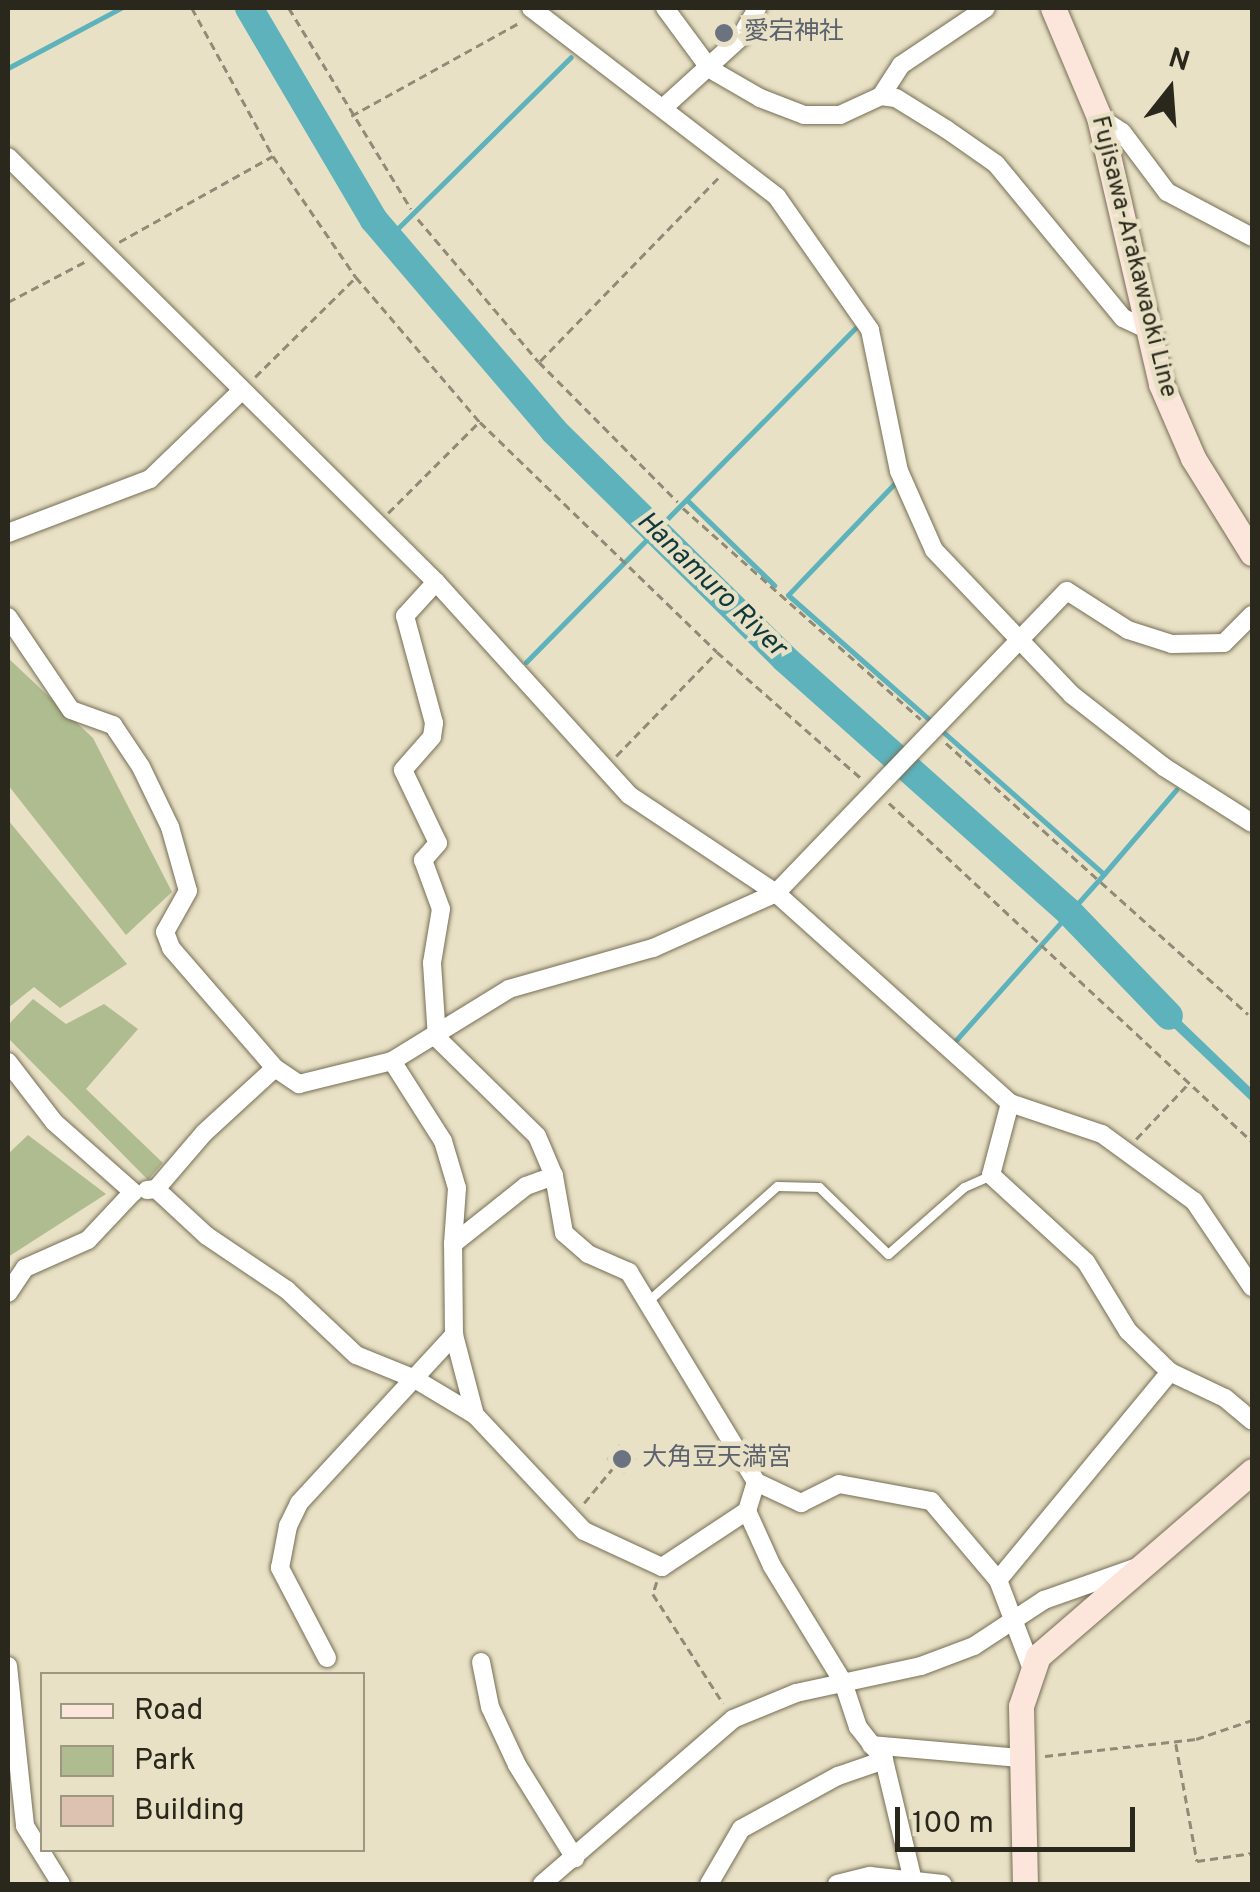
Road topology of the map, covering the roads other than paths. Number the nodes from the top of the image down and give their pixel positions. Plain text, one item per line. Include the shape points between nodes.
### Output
1 (665, 8) edge
2 (757, 8) edge
3 (986, 8) edge
4 (1054, 8) edge
5 (534, 11) edge
6 (710, 69) junction
7 (880, 96) junction
8 (663, 108) junction
9 (1099, 117) junction
10 (8, 157) edge
11 (1252, 237) edge
12 (1146, 329) junction
13 (240, 392) junction
14 (8, 534) edge
15 (1252, 553) edge
16 (436, 582) junction
17 (1252, 615) edge
18 (8, 616) edge
19 (1020, 641) junction
20 (1252, 823) edge
21 (776, 894) junction
22 (438, 1038) junction
23 (392, 1061) junction
24 (8, 1062) edge
25 (275, 1068) junction
26 (1010, 1104) junction
27 (991, 1175) junction
28 (554, 1176) junction
29 (156, 1189) junction
30 (133, 1192) junction
31 (453, 1244) junction
32 (1252, 1287) edge
33 (8, 1293) edge
34 (649, 1300) junction
35 (454, 1335) junction
36 (1170, 1372) junction
37 (416, 1379) junction
38 (476, 1415) junction
39 (1252, 1421) edge
40 (1252, 1471) edge
41 (756, 1482) junction
42 (747, 1512) junction
43 (1136, 1568) junction
44 (998, 1580) junction
45 (1014, 1619) junction
46 (327, 1658) dead end
47 (481, 1662) dead end
48 (8, 1666) edge
49 (1032, 1669) junction
50 (843, 1682) junction
51 (872, 1745) junction
52 (1019, 1758) junction
53 (884, 1760) junction
54 (40, 1850) edge
55 (42, 1852) edge
56 (575, 1858) junction
57 (912, 1877) junction
58 (62, 1884) edge
59 (542, 1884) edge
60 (709, 1884) edge
61 (837, 1884) edge
62 (944, 1884) edge
63 (1025, 1884) edge

1 - 6 street
2 - 6 street
3 - 7 street via 900,65
4 - 9 main road, Fujisawa-Arakawaoki Line
5 - 8 street
6 - 7 street via 804,114 840,115
6 - 8 street
7 - 12 street via 896,98 996,164 1123,318
8 - 19 street via 777,196 870,330 899,471 934,550
9 - 11 street via 1122,132 1167,192
9 - 12 main road, Fujisawa-Arakawaoki Line
10 - 13 street
12 - 15 main road, Fujisawa-Arakawaoki Line via 1193,458
13 - 14 street via 150,479
13 - 16 street
16 - 21 street via 629,795
16 - 22 street via 405,616 434,723 432,737 403,770 438,843 423,860 442,909 432,963
17 - 19 street via 1224,642 1172,644 1128,630 1067,591
18 - 25 street via 71,710 113,725 142,767 170,827 188,890 165,932 170,948
19 - 20 street via 1072,695 1164,767
19 - 21 street
21 - 22 street via 653,948 509,989 458,1018
21 - 26 street
22 - 23 street
22 - 28 street via 537,1136
23 - 25 street via 299,1084
23 - 31 street via 443,1141 457,1188
24 - 30 street via 54,1122
25 - 29 street via 204,1133
26 - 27 street
26 - 32 street via 1102,1134 1194,1200
27 - 34 lane via 964,1187 888,1254 818,1187 778,1186
27 - 36 street via 1086,1262 1128,1331
28 - 31 street via 526,1186
28 - 34 street via 564,1233 588,1254 629,1272
29 - 30 street
29 - 37 street via 207,1236 287,1290 356,1354
30 - 33 street via 88,1240 25,1268
31 - 35 street
34 - 41 street
35 - 37 street
35 - 38 street
36 - 39 street via 1224,1398
36 - 44 street
37 - 38 street
37 - 46 street via 299,1503 288,1526 280,1568
38 - 42 street via 570,1521 662,1567
40 - 43 main road
41 - 42 street
41 - 44 street via 801,1502 840,1484 931,1501
42 - 50 street
43 - 45 street via 1098,1576
43 - 49 main road via 1063,1631
44 - 45 street
45 - 49 street
45 - 50 street via 974,1646 921,1666
47 - 56 street via 490,1707 517,1765
48 - 54 street via 25,1826
49 - 52 main road via 1021,1706
50 - 51 street via 858,1727
50 - 56 street via 732,1718
51 - 52 street
51 - 53 street
52 - 63 main road
53 - 57 street
53 - 60 street via 838,1776 741,1829
55 - 58 street
56 - 59 street
57 - 61 street
57 - 62 street

